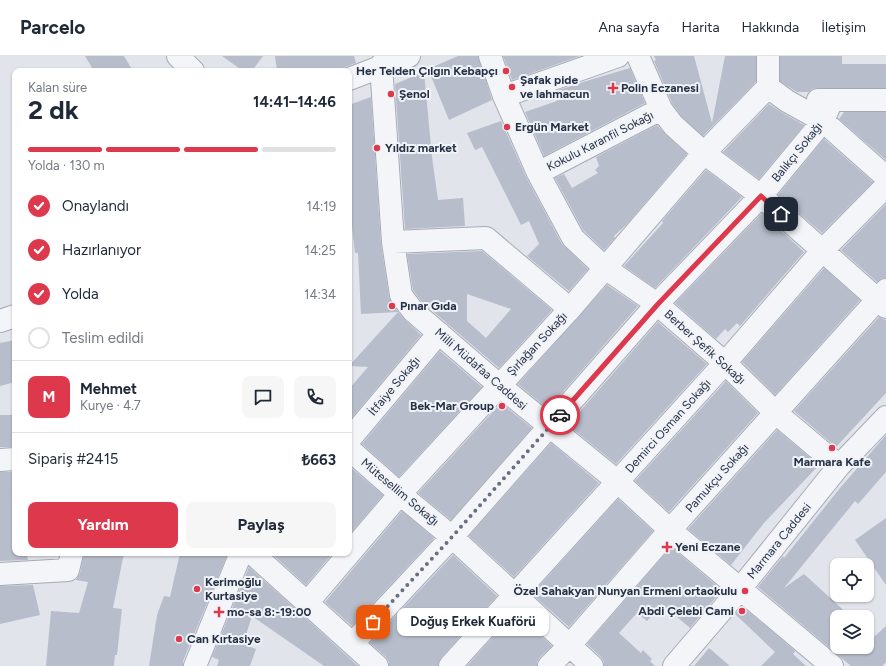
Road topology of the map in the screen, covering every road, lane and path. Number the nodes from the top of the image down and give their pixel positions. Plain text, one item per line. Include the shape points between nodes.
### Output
1 (178, 56) edge
2 (407, 56) edge
3 (490, 56) edge
4 (618, 56) edge
5 (638, 56) edge
6 (768, 56) edge
7 (381, 66) junction
8 (190, 68) edge
9 (352, 78) edge
10 (768, 87) junction
11 (504, 96) junction
12 (832, 100) junction
13 (886, 100) edge
14 (661, 109) junction
15 (823, 121) junction
16 (704, 153) junction
17 (538, 173) junction
18 (886, 177) edge
19 (886, 186) edge
20 (761, 196) junction
21 (393, 242) junction
22 (822, 251) junction
23 (605, 268) junction
24 (883, 299) edge
25 (658, 304) junction
26 (570, 309) junction
27 (12, 317) edge
28 (0, 321) edge
29 (439, 333) junction
30 (725, 363) junction
31 (499, 385) junction
32 (776, 413) junction
33 (886, 417) edge
34 (549, 427) junction
35 (352, 436) edge
36 (352, 451) edge
37 (12, 459) edge
38 (0, 460) edge
39 (839, 466) junction
40 (617, 481) junction
41 (400, 494) junction
42 (670, 530) junction
43 (452, 537) junction
44 (352, 550) edge
45 (71, 556) edge
46 (241, 556) edge
47 (255, 556) edge
48 (347, 556) edge
49 (0, 574) edge
50 (740, 589) junction
51 (514, 595) junction
52 (307, 603) junction
53 (353, 643) junction
54 (570, 645) junction
55 (195, 666) edge
56 (377, 666) edge
57 (450, 666) edge
58 (549, 666) edge
59 (592, 666) edge
60 (674, 666) edge
61 (832, 666) edge

1 - 8 street
2 - 7 street
3 - 11 street, Berber Şefik Sokağı
4 - 11 street
5 - 14 street
6 - 10 street
7 - 9 street
7 - 21 street, Milli Müdafaa Caddesi
10 - 12 street via 794,99
10 - 15 street
10 - 16 street, Şırlağan Sokağı
11 - 17 street, Berber Şefik Sokağı
12 - 13 street
12 - 15 street, Balıkçı Sokağı
14 - 16 street
14 - 17 street, Kokulu Karanfil Sokağı
15 - 18 street
15 - 20 street, Balıkçı Sokağı
16 - 20 street
16 - 23 street, Şırlağan Sokağı
17 - 23 street, Berber Şefik Sokağı via 573,238
19 - 22 street, Demirci Osman Sokağı
20 - 22 street
20 - 25 street, Balıkçı Sokağı
21 - 26 street via 486,238
21 - 29 street, Milli Müdafaa Caddesi via 402,295 412,311
22 - 24 street
22 - 30 street, Demirci Osman Sokağı
23 - 25 street, Berber Şefik Sokağı
23 - 26 street, Şırlağan Sokağı
24 - 32 street, Pamukçu Sokağı
25 - 30 street, Berber Şefik Sokağı
25 - 34 street, Balıkçı Sokağı
26 - 31 street, Şırlağan Sokağı
27 - 28 street
29 - 31 street, Milli Müdafaa Caddesi
29 - 35 street, İtfaiye Sokağı
30 - 32 street, Berber Şefik Sokağı
30 - 40 street, Demirci Osman Sokağı
31 - 34 street, Milli Müdafaa Caddesi
31 - 41 street, Şırlağan Sokağı
32 - 39 street, Berber Şefik Sokağı
32 - 42 street, Pamukçu Sokağı
33 - 39 street, Marmara Caddesi
34 - 40 street, Milli Müdafaa Caddesi
34 - 43 street, Balıkçı Sokağı
36 - 41 street, Mütesellim Sokağı
37 - 38 street
39 - 50 street, Marmara Caddesi
40 - 42 street, Milli Müdafaa Caddesi
40 - 51 street, Demirci Osman Sokağı
41 - 43 street, Mütesellim Sokağı
41 - 44 street, Şırlağan Sokağı
42 - 50 street, Milli Müdafaa Caddesi
42 - 54 street, Pamukçu Sokağı
43 - 51 street, Mütesellim Sokağı
43 - 53 street, Balıkçı Sokağı
45 - 49 street via 68,570
46 - 55 street
47 - 52 street
48 - 52 street, Şırlağan Sokağı
50 - 60 street, Marmara Caddesi
50 - 61 street, Milli Müdafaa Caddesi
51 - 54 street, Mütesellim Sokağı
51 - 57 street, Demirci Osman Sokağı
52 - 53 street
53 - 56 street
54 - 58 street, Pamukçu Sokağı
54 - 59 street, Mütesellim Sokağı

